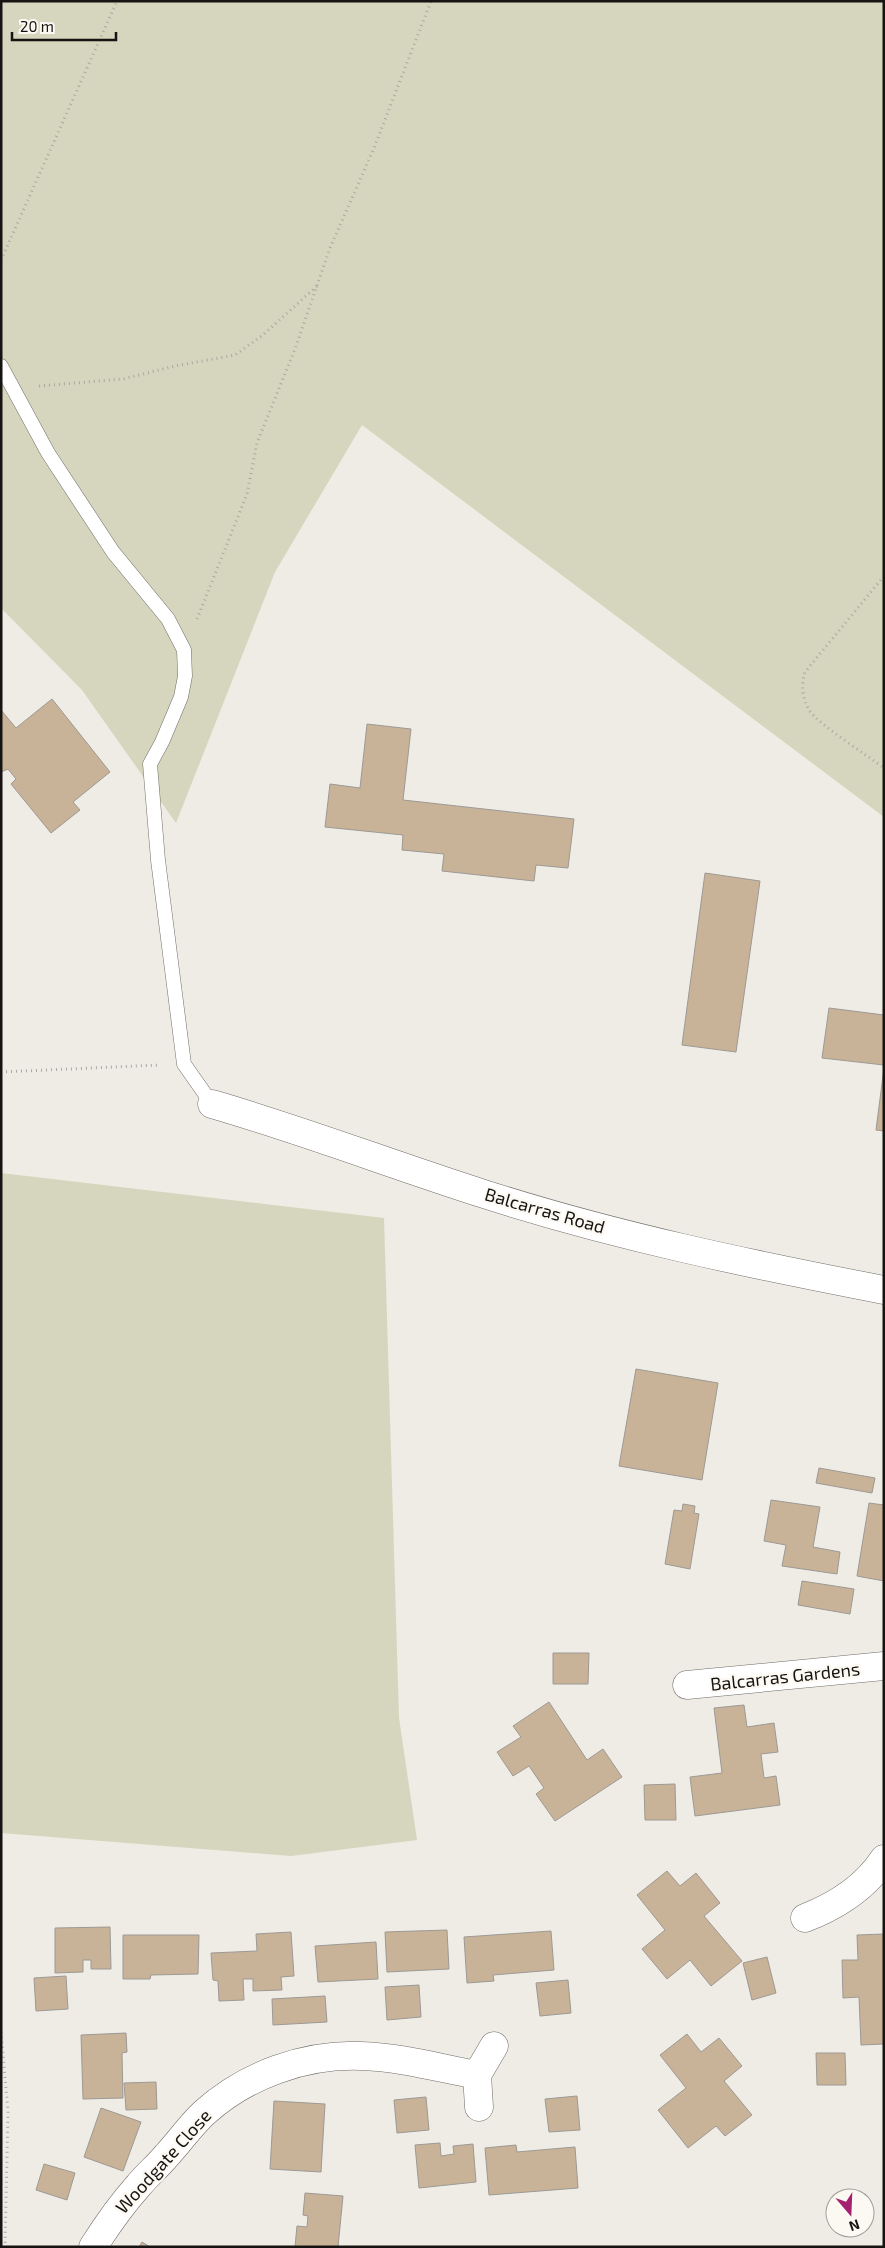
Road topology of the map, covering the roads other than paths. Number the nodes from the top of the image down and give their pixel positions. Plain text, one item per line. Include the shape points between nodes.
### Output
1 (1, 366) edge
2 (212, 1104) joint
3 (884, 1290) edge
4 (884, 1666) edge
5 (687, 1685) dead end
6 (884, 1860) edge
7 (805, 1918) dead end
8 (494, 2046) dead end
9 (477, 2075) junction
10 (479, 2107) dead end
11 (93, 2247) edge

1 - 2 lane via 54,461 113,552 168,619 184,650 185,676 181,697 150,764 158,860 184,1064
2 - 3 street, Balcarras Road via 289,1126 522,1205 690,1251
4 - 5 street, Balcarras Gardens
6 - 7 street via 861,1886 844,1899
8 - 9 street
9 - 10 street
9 - 11 street, Woodgate Close via 361,2056 305,2061 278,2068 228,2094 205,2112 138,2186

